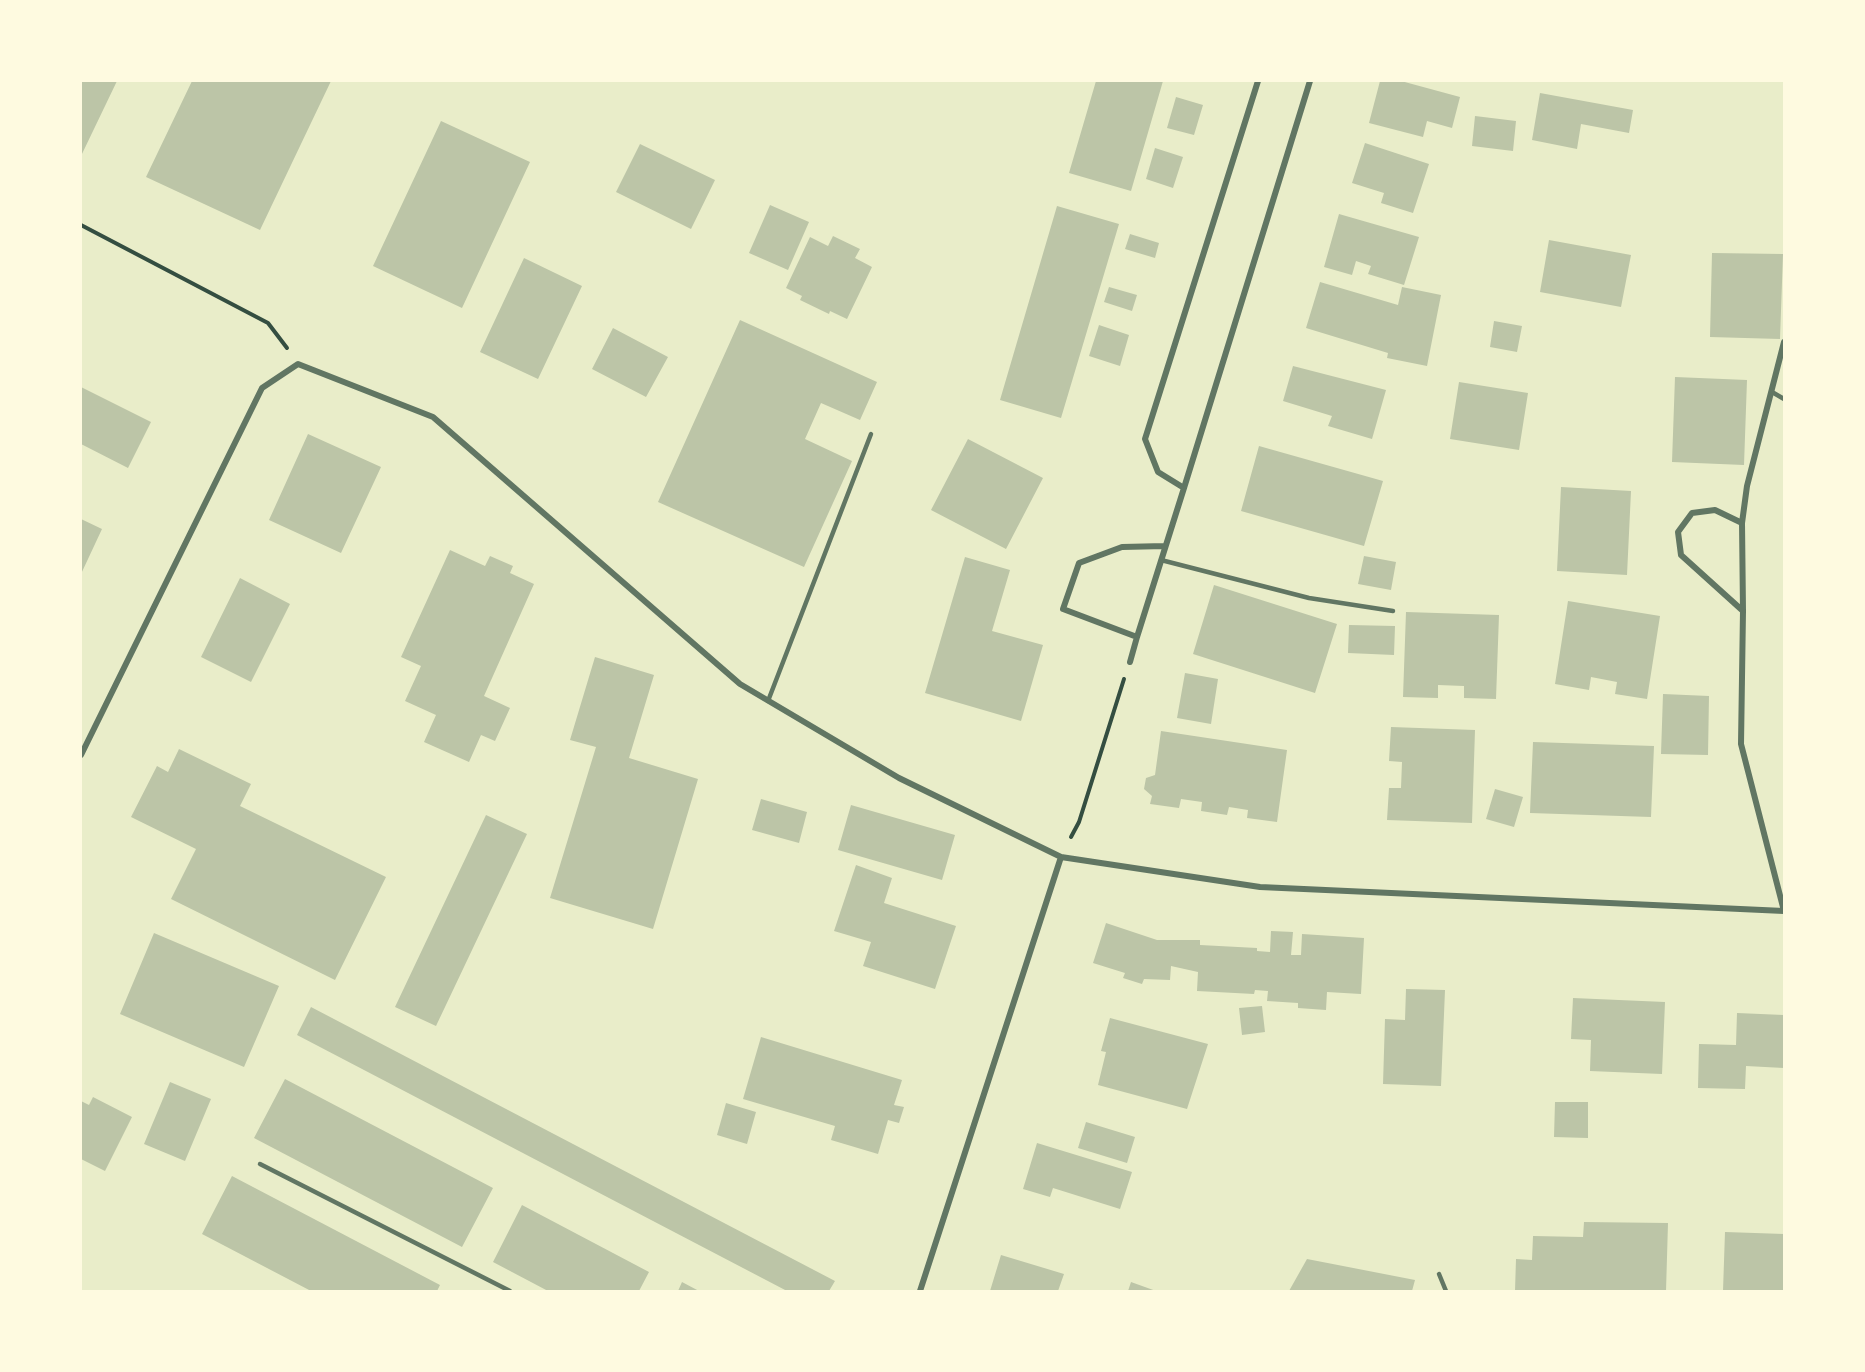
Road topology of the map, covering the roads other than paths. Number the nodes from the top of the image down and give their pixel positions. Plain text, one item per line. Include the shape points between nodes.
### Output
1 (1258, 81) edge
2 (1310, 81) edge
3 (1784, 342) edge
4 (1772, 392) junction
5 (1784, 399) edge
6 (871, 434) dead end
7 (1184, 488) junction
8 (1742, 523) junction
9 (1165, 546) junction
10 (1161, 560) junction
11 (1394, 611) dead end
12 (1743, 611) junction
13 (1137, 637) junction
14 (1130, 662) road end
15 (768, 701) junction
16 (81, 755) edge
17 (1061, 857) junction
18 (1784, 911) edge
19 (260, 1164) dead end
20 (1439, 1274) dead end
21 (510, 1291) edge
22 (920, 1291) edge
23 (1446, 1291) edge

1 - 7 street via 1145,439 1158,472
2 - 7 street
3 - 4 street
4 - 5 lane
4 - 8 street via 1747,486
6 - 15 lane
7 - 9 street
8 - 12 street
8 - 12 street via 1715,510 1692,513 1678,532 1681,555
9 - 10 street
9 - 13 street via 1122,547 1079,563 1063,609
10 - 11 lane via 1309,598
10 - 13 street
12 - 18 street via 1741,744
13 - 14 street
15 - 16 street via 740,684 433,417 298,364 262,388
15 - 17 street via 899,778
17 - 18 street via 1260,887
17 - 22 street
19 - 21 lane
20 - 23 lane

